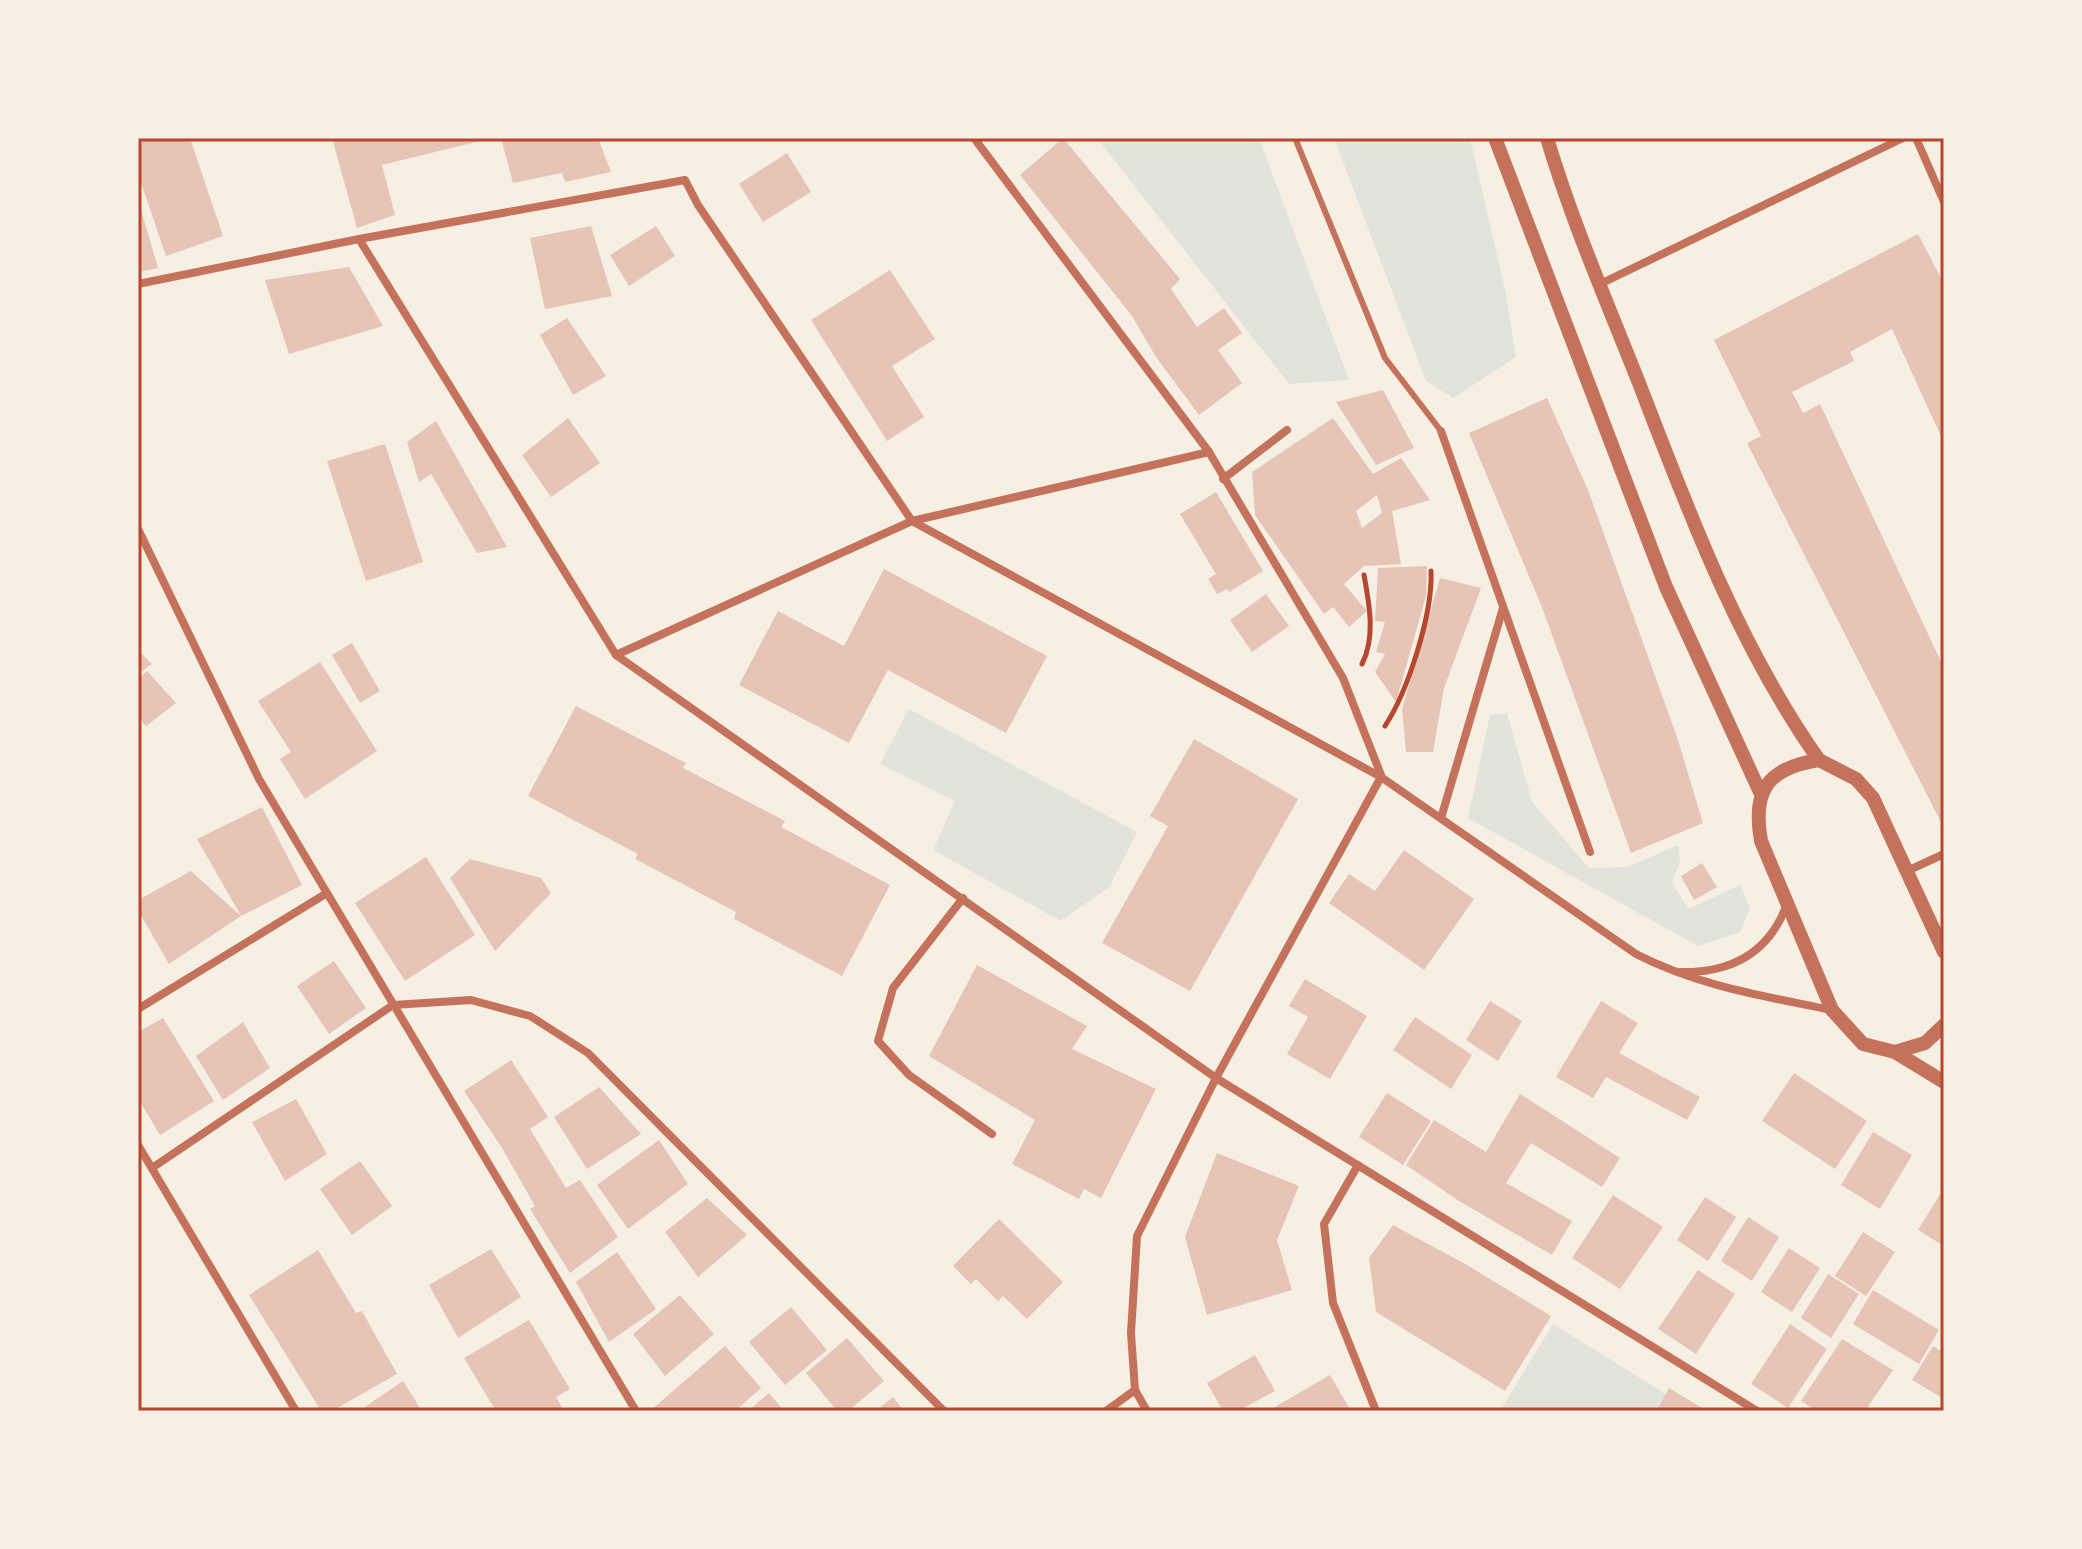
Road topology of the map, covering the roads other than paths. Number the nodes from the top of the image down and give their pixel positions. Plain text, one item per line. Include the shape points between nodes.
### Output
1 (974, 138) edge
2 (1295, 138) edge
3 (1495, 138) edge
4 (1547, 138) edge
5 (1903, 138) edge
6 (1916, 138) edge
7 (1944, 202) edge
8 (359, 239) junction
9 (138, 284) edge
10 (1600, 284) junction
11 (1287, 430) dead end
12 (1441, 431) joint
13 (1209, 452) junction
14 (1223, 479) junction
15 (912, 521) junction
16 (138, 529) edge
17 (1503, 607) junction
18 (616, 655) junction
19 (1819, 760) junction
20 (1381, 777) junction
21 (1760, 792) junction
22 (1441, 818) junction
23 (1590, 852) dead end
24 (1944, 854) edge
25 (1907, 871) junction
26 (327, 893) junction
27 (963, 898) junction
28 (1788, 903) junction
29 (1944, 952) edge
30 (1672, 972) junction
31 (393, 1005) junction
32 (138, 1009) edge
33 (1832, 1010) junction
34 (1944, 1025) edge
35 (1895, 1052) junction
36 (1216, 1078) junction
37 (1944, 1082) edge
38 (992, 1134) dead end
39 (138, 1145) edge
40 (1358, 1165) junction
41 (152, 1168) junction
42 (1135, 1390) junction
43 (296, 1411) edge
44 (636, 1411) edge
45 (944, 1411) edge
46 (1106, 1411) edge
47 (1147, 1411) edge
48 (1376, 1411) edge
49 (1757, 1411) edge

1 - 13 street
2 - 12 lane via 1385,358
3 - 21 street via 1666,587
4 - 10 street
5 - 10 street
6 - 7 street
8 - 9 street
8 - 15 street via 685,180
8 - 18 street
10 - 19 street via 1721,589 1784,710
11 - 14 street
12 - 17 street
13 - 14 street
13 - 15 street
14 - 20 street via 1343,678
15 - 18 street
15 - 20 street
16 - 26 street via 259,779
17 - 22 street
17 - 23 street
18 - 27 street
19 - 21 street via 1781,771
19 - 25 street via 1856,779 1873,798
20 - 22 street
20 - 36 street
21 - 28 street via 1756,812 1761,841
22 - 30 street via 1636,954
24 - 25 street
25 - 29 street
26 - 31 street
26 - 32 street
27 - 36 street
27 - 38 street via 893,988 878,1041 909,1075
28 - 30 street via 1777,930 1751,955 1703,973
28 - 33 street
30 - 33 street
31 - 41 street
31 - 44 street
31 - 45 street via 471,1000 530,1016 588,1053
33 - 35 street via 1863,1044
34 - 35 street via 1925,1043
35 - 37 street
36 - 40 street
36 - 42 street via 1137,1236 1131,1333
39 - 41 street
40 - 48 street via 1324,1224 1333,1303
40 - 49 street
41 - 43 street
42 - 46 street
42 - 47 street

